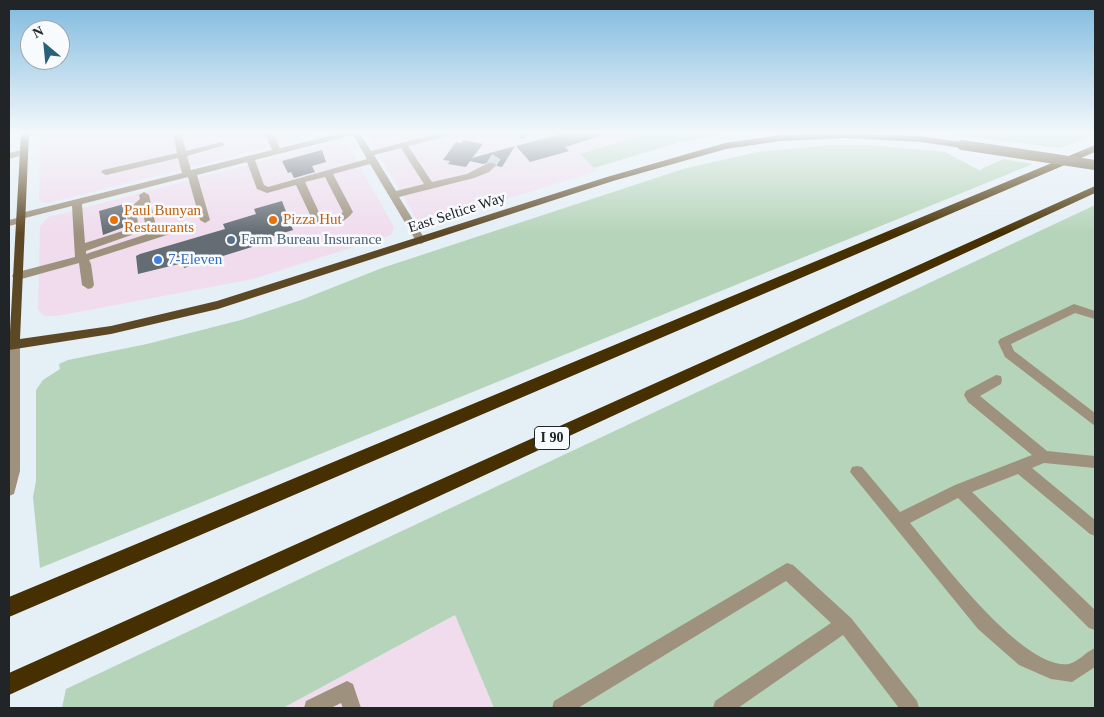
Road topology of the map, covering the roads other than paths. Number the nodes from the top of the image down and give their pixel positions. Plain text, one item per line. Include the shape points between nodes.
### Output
1 (23, 166) edge
2 (129, 166) edge
3 (187, 166) edge
4 (218, 166) edge
5 (253, 166) edge
6 (347, 166) edge
7 (377, 166) edge
8 (417, 166) edge
9 (489, 166) tunnel mouth
10 (654, 166) edge
11 (1051, 166) edge
12 (106, 172) dead end
13 (190, 174) junction
14 (328, 174) junction
15 (300, 182) junction
16 (430, 185) junction
17 (143, 186) junction
18 (1095, 189) edge
19 (394, 195) junction
20 (145, 200) junction
21 (77, 202) junction
22 (20, 218) junction
23 (205, 220) dead end
24 (9, 224) edge
25 (166, 232) dead end
26 (153, 236) junction
27 (421, 241) junction
28 (80, 254) junction
29 (18, 276) junction
30 (88, 285) dead end
31 (1095, 314) edge
32 (11, 345) edge
33 (996, 380) dead end
34 (1095, 420) edge
35 (1044, 457) junction
36 (1095, 462) edge
37 (1020, 467) junction
38 (11, 471) edge
39 (857, 472) dead end
40 (9, 489) edge
41 (960, 490) junction
42 (898, 521) junction
43 (1095, 529) edge
44 (9, 607) edge
45 (1095, 622) edge
46 (845, 624) junction
47 (1095, 657) edge
48 (9, 684) edge
49 (313, 708) edge
50 (352, 708) edge
51 (561, 708) edge
52 (722, 708) edge
53 (910, 708) edge

1 - 22 main road
2 - 12 street
3 - 13 street
4 - 13 street
5 - 15 street via 262,190
6 - 14 street
7 - 19 street
8 - 16 street
9 - 16 street via 485,171
10 - 27 main road, East Seltice Way
11 - 44 highway
13 - 17 street
13 - 23 street
14 - 15 street
14 - 15 street via 348,212 343,218 326,223 318,221
16 - 19 street
17 - 20 street
17 - 21 street
18 - 48 highway, I 90
19 - 27 street
20 - 26 street
20 - 28 street via 131,211 134,228 130,232
21 - 22 street
21 - 28 street
22 - 24 street
22 - 29 main road
25 - 26 street
26 - 28 street
27 - 32 main road, East Seltice Way via 218,305 111,330
28 - 29 street
28 - 30 street via 86,264
29 - 32 main road
31 - 34 street via 1074,308 1004,342 1009,354
32 - 38 street
33 - 35 street via 971,395
35 - 36 street
35 - 37 street
37 - 41 street
37 - 43 street
38 - 40 street
39 - 42 street
41 - 42 street
41 - 45 street
42 - 47 street via 984,623 1025,659 1051,670 1072,673
46 - 51 street via 787,571
46 - 52 street
46 - 53 street
49 - 50 street via 346,690

